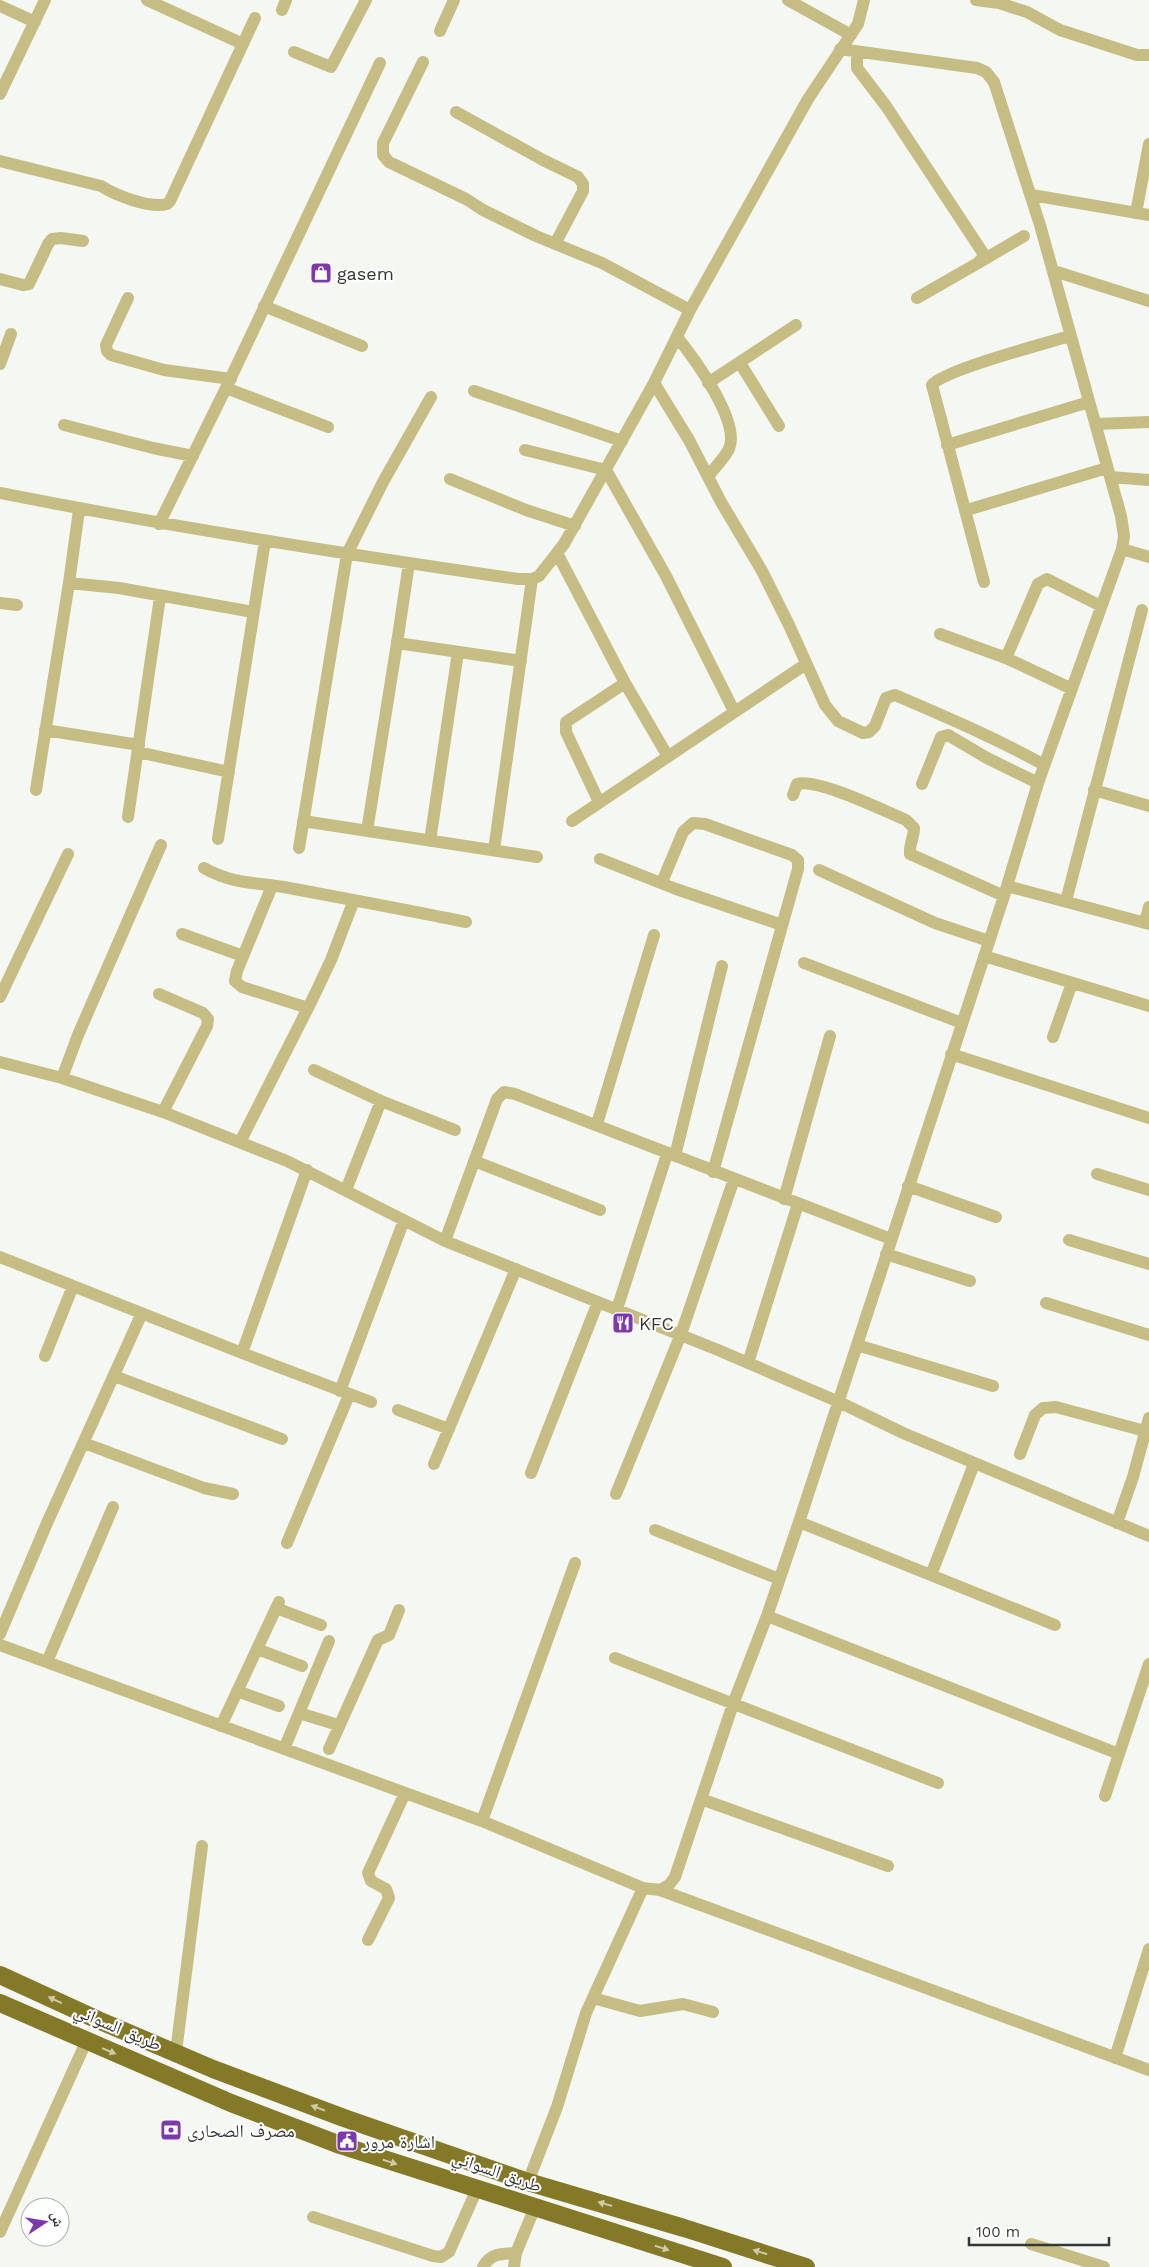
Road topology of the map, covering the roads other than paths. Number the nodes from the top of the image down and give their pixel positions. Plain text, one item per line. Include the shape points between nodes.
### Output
1 (45, 0) edge
2 (147, 0) edge
3 (366, 0) edge
4 (454, 0) edge
5 (788, 0) edge
6 (864, 0) edge
7 (976, 0) edge
8 (0, 6) edge
9 (255, 18) dead end
10 (35, 22) junction
11 (440, 31) dead end
12 (851, 35) junction
13 (243, 44) junction
14 (840, 49) junction
15 (294, 52) dead end
16 (857, 53) junction
17 (1149, 55) edge
18 (423, 62) dead end
19 (380, 63) dead end
20 (0, 94) edge
21 (456, 112) dead end
22 (1149, 144) edge
23 (0, 161) edge
24 (1032, 195) junction
25 (1143, 215) edge
26 (1024, 236) dead end
27 (83, 241) dead end
28 (555, 244) junction
29 (978, 263) junction
30 (1054, 271) junction
31 (0, 279) edge
32 (128, 298) dead end
33 (917, 298) dead end
34 (1149, 301) edge
35 (264, 306) junction
36 (690, 310) junction
37 (796, 326) dead end
38 (11, 334) dead end
39 (677, 336) junction
40 (1070, 336) junction
41 (362, 346) dead end
42 (740, 362) junction
43 (0, 364) edge
44 (654, 383) junction
45 (708, 383) junction
46 (228, 384) junction
47 (474, 391) dead end
48 (431, 397) dead end
49 (1089, 402) junction
50 (1149, 422) edge
51 (1096, 424) junction
52 (64, 425) dead end
53 (779, 426) dead end
54 (328, 427) dead end
55 (622, 441) junction
56 (947, 445) junction
57 (525, 450) dead end
58 (193, 456) junction
59 (606, 470) junction
60 (1109, 472) junction
61 (708, 477) junction
62 (450, 479) dead end
63 (1149, 480) edge
64 (0, 494) edge
65 (79, 510) junction
66 (967, 510) junction
67 (159, 524) junction
68 (575, 526) junction
69 (265, 541) junction
70 (1122, 549) junction
71 (347, 554) junction
72 (557, 554) junction
73 (1149, 557) edge
74 (409, 563) junction
75 (532, 579) junction
76 (984, 582) dead end
77 (69, 583) junction
78 (160, 597) junction
79 (0, 603) edge
80 (16, 605) dead end
81 (1101, 606) junction
82 (1142, 610) dead end
83 (254, 612) junction
84 (940, 634) dead end
85 (397, 643) junction
86 (458, 652) junction
87 (1006, 658) junction
88 (520, 661) junction
89 (806, 664) junction
90 (625, 682) junction
91 (1072, 689) junction
92 (734, 711) junction
93 (45, 730) junction
94 (138, 748) junction
95 (667, 755) junction
96 (1044, 766) junction
97 (228, 772) junction
98 (1038, 783) junction
99 (922, 784) dead end
100 (36, 790) dead end
101 (1094, 790) junction
102 (793, 795) dead end
103 (599, 802) junction
104 (1149, 806) edge
105 (128, 817) dead end
106 (303, 821) junction
107 (572, 821) dead end
108 (367, 831) junction
109 (218, 839) dead end
110 (430, 841) junction
111 (161, 845) dead end
112 (298, 848) dead end
113 (494, 850) junction
114 (68, 854) dead end
115 (537, 857) dead end
116 (600, 859) dead end
117 (204, 868) dead end
118 (819, 870) dead end
119 (662, 882) junction
120 (272, 886) junction
121 (1005, 891) junction
122 (354, 900) junction
123 (1066, 901) junction
124 (1149, 907) edge
125 (466, 922) dead end
126 (1147, 924) edge
127 (782, 925) junction
128 (182, 934) dead end
129 (654, 935) dead end
130 (989, 941) junction
131 (244, 956) junction
132 (984, 956) junction
133 (804, 963) dead end
134 (722, 966) dead end
135 (1072, 983) junction
136 (159, 994) dead end
137 (0, 997) edge
138 (1149, 1006) edge
139 (308, 1008) junction
140 (962, 1023) junction
141 (830, 1036) dead end
142 (1053, 1037) dead end
143 (952, 1054) junction
144 (0, 1062) edge
145 (314, 1070) dead end
146 (62, 1078) junction
147 (381, 1100) junction
148 (163, 1112) junction
149 (1149, 1118) edge
150 (597, 1124) junction
151 (455, 1130) dead end
152 (240, 1142) junction
153 (671, 1155) junction
154 (474, 1161) junction
155 (307, 1170) junction
156 (713, 1172) junction
157 (1097, 1174) dead end
158 (734, 1179) junction
159 (908, 1186) junction
160 (346, 1190) junction
161 (1149, 1190) edge
162 (784, 1199) junction
163 (798, 1204) junction
164 (600, 1210) dead end
165 (996, 1217) dead end
166 (404, 1220) junction
167 (891, 1239) junction
168 (1069, 1240) dead end
169 (445, 1241) junction
170 (886, 1254) junction
171 (1, 1260) edge
172 (1149, 1264) edge
173 (516, 1269) junction
174 (970, 1281) dead end
175 (73, 1286) junction
176 (598, 1302) junction
177 (1046, 1303) dead end
178 (617, 1309) junction
179 (142, 1313) junction
180 (681, 1334) junction
181 (1149, 1334) edge
182 (857, 1345) junction
183 (242, 1353) junction
184 (45, 1356) dead end
185 (748, 1363) junction
186 (114, 1376) junction
187 (993, 1386) dead end
188 (345, 1393) junction
189 (371, 1402) dead end
190 (840, 1402) junction
191 (398, 1410) dead end
192 (1149, 1418) edge
193 (449, 1429) junction
194 (1145, 1431) junction
195 (282, 1439) dead end
196 (84, 1443) junction
197 (1020, 1454) dead end
198 (434, 1464) dead end
199 (974, 1464) junction
200 (531, 1473) dead end
201 (233, 1494) dead end
202 (616, 1494) dead end
203 (113, 1507) dead end
204 (799, 1522) junction
205 (1117, 1523) junction
206 (655, 1530) dead end
207 (1149, 1536) edge
208 (287, 1543) dead end
209 (575, 1563) dead end
210 (931, 1575) junction
211 (779, 1579) junction
212 (399, 1610) dead end
213 (767, 1616) junction
214 (321, 1625) dead end
215 (1056, 1625) dead end
216 (0, 1634) edge
217 (329, 1642) dead end
218 (0, 1645) edge
219 (257, 1649) junction
220 (615, 1658) dead end
221 (47, 1662) junction
222 (1149, 1664) edge
223 (302, 1666) dead end
224 (237, 1691) junction
225 (733, 1704) junction
226 (279, 1706) dead end
227 (299, 1713) junction
228 (338, 1725) junction
229 (221, 1726) junction
230 (284, 1749) junction
231 (329, 1749) dead end
232 (1119, 1754) junction
233 (938, 1783) dead end
234 (405, 1793) junction
235 (1105, 1796) dead end
236 (701, 1799) junction
237 (482, 1820) junction
238 (202, 1846) dead end
239 (888, 1866) dead end
240 (643, 1888) junction
241 (660, 1890) junction
242 (368, 1940) dead end
243 (1149, 1949) edge
244 (0, 1974) edge
245 (593, 1998) junction
246 (0, 2003) edge
247 (713, 2012) dead end
248 (86, 2042) junction
249 (176, 2052) junction
250 (1116, 2058) junction
251 (1149, 2070) edge
252 (344, 2118) junction
253 (378, 2130) junction
254 (340, 2145) junction
255 (368, 2154) junction
256 (528, 2182) junction
257 (477, 2189) junction
258 (535, 2207) junction
259 (313, 2216) dead end
260 (0, 2232) edge
261 (1031, 2244) dead end
262 (516, 2253) junction
263 (483, 2267) edge
264 (514, 2267) edge
265 (723, 2267) edge
266 (806, 2267) edge
267 (1104, 2267) edge

1 - 10 street
2 - 13 street
3 - 15 street via 331,66
4 - 11 street
5 - 12 street
6 - 12 street via 858,24
7 - 17 street via 999,3 1027,12 1060,30 1138,55
8 - 10 street
9 - 13 street
10 - 20 street
12 - 14 street
13 - 23 street via 166,204 156,205 115,195 101,186
14 - 16 street
14 - 36 street via 808,99
16 - 24 street via 977,68 986,72 994,82
16 - 29 street via 857,68 981,249 983,258
18 - 28 street via 383,144 383,155 389,162
19 - 35 street
21 - 28 street via 578,176 583,191
22 - 25 street
24 - 25 street
24 - 30 street
26 - 29 street
27 - 31 street via 52,239 29,284 23,286
28 - 36 street via 602,263
29 - 33 street
30 - 34 street
30 - 40 street
32 - 46 street via 106,345 111,355
35 - 41 street
35 - 46 street
36 - 39 street
37 - 42 street
38 - 43 street
39 - 44 street
39 - 45 street
40 - 49 street
40 - 56 street via 984,362 935,381 932,389
42 - 45 street
42 - 53 street
44 - 55 street
44 - 61 street
45 - 61 street via 730,432 729,449
46 - 54 street
46 - 58 street
47 - 55 street
48 - 71 street
49 - 51 street
49 - 56 street
50 - 51 street
51 - 60 street
52 - 58 street
55 - 59 street
56 - 66 street
57 - 59 street
58 - 67 street
59 - 68 street
59 - 92 street via 666,576
60 - 63 street
60 - 66 street
60 - 70 street via 1122,516
61 - 89 street via 762,571
62 - 68 street
64 - 65 street
65 - 67 street
65 - 77 street
66 - 76 street
67 - 69 street
68 - 72 street
69 - 71 street
69 - 83 street
70 - 73 street
70 - 81 street
71 - 74 street
71 - 106 street
72 - 75 street via 539,576
72 - 90 street
74 - 75 street via 518,580
74 - 85 street
75 - 88 street
77 - 78 street via 119,588
77 - 93 street
78 - 83 street
78 - 94 street
79 - 80 street
81 - 87 street via 1047,579 1038,584
81 - 91 street
82 - 101 street
83 - 97 street
84 - 87 street
85 - 86 street
85 - 108 street
86 - 88 street
86 - 110 street
87 - 91 street
88 - 113 street
89 - 92 street
89 - 96 street via 825,705 838,720 863,733 870,732 875,726 886,698 895,695 1016,749
90 - 95 street
90 - 103 street via 566,722 566,732
91 - 96 street
92 - 95 street
93 - 94 street
93 - 100 street
94 - 97 street
94 - 105 street
95 - 103 street
96 - 98 street
97 - 109 street
98 - 99 street via 948,735 940,737
98 - 121 street
101 - 104 street
101 - 123 street
102 - 121 street via 797,784 804,782 906,820 914,828 910,854
103 - 107 street
106 - 108 street
106 - 112 street
108 - 110 street
110 - 113 street
111 - 146 street
113 - 115 street
114 - 137 street
116 - 119 street
117 - 120 street via 236,882
118 - 130 street via 935,923
119 - 127 street
119 - 127 street via 683,832 693,823 740,836 798,860
120 - 122 street
120 - 131 street
121 - 123 street
121 - 130 street
122 - 125 street
122 - 139 street
123 - 126 street
124 - 126 street
127 - 156 street
128 - 131 street
129 - 150 street
130 - 132 street
131 - 139 street via 235,981 242,987
132 - 135 street
132 - 140 street
133 - 140 street
134 - 153 street
135 - 138 street
135 - 142 street
136 - 148 street via 208,1018 207,1026
139 - 152 street
140 - 143 street
141 - 162 street
143 - 149 street
143 - 159 street
144 - 146 street
145 - 147 street
146 - 148 street
147 - 151 street
147 - 160 street
148 - 152 street
150 - 153 street
150 - 154 street via 504,1092 497,1100
152 - 155 street
153 - 156 street
153 - 178 street
154 - 164 street
154 - 169 street
155 - 160 street
155 - 183 street
156 - 158 street
157 - 161 street
158 - 162 street
158 - 180 street
159 - 165 street
159 - 167 street
160 - 166 street
162 - 163 street
163 - 167 street
163 - 185 street
166 - 169 street
166 - 188 street
167 - 170 street
168 - 172 street
169 - 173 street
170 - 174 street
170 - 182 street
171 - 175 street
173 - 176 street
173 - 193 street
175 - 179 street
175 - 184 street
176 - 178 street
176 - 200 street
177 - 181 street
178 - 180 street
179 - 183 street
179 - 186 street
180 - 185 street
180 - 202 street
182 - 187 street
182 - 190 street
183 - 188 street
185 - 190 street
186 - 195 street
186 - 196 street
188 - 189 street
188 - 208 street
190 - 199 street
190 - 204 street
191 - 193 street
192 - 194 street
193 - 198 street
194 - 197 street via 1056,1407 1043,1408 1035,1415
194 - 205 street
196 - 201 street via 204,1488
196 - 216 street
199 - 205 street
199 - 210 street
203 - 221 street
204 - 210 street
204 - 211 street
205 - 207 street
206 - 211 street
209 - 237 street
210 - 215 street
211 - 213 street
212 - 228 street via 389,1635 378,1640
213 - 225 street
213 - 232 street
214 - 219 street via 278,1605
217 - 227 street
218 - 221 street
219 - 223 street
219 - 224 street
220 - 225 street
221 - 229 street
222 - 232 street
224 - 226 street
224 - 229 street
225 - 233 street
225 - 236 street
227 - 228 street
227 - 230 street
228 - 231 street
229 - 230 street
230 - 234 street
232 - 235 street
234 - 237 street
234 - 242 street via 368,1873 371,1881 386,1889 389,1898
236 - 239 street
236 - 241 street via 675,1877
237 - 240 street
238 - 249 street
240 - 241 street
240 - 245 street
241 - 250 street
243 - 250 street
249 -> 244 highway, طريق السواني
245 - 247 street via 640,2011 683,2004
245 - 256 street
246 - 248 highway, طريق السواني
248 -> 254 highway, طريق السواني
248 - 260 street
252 -> 249 highway, طريق السواني
250 - 251 street
252 - 253 highway, طريق السواني
252 - 254 highway via 347,2132
253 - 255 highway via 366,2139
253 - 256 highway, طريق السواني
254 - 255 highway, طريق السواني
255 -> 257 highway, طريق السواني
266 -> 256 highway, طريق السواني
257 - 258 highway, طريق السواني
257 - 259 street via 449,2252 441,2257
258 - 262 street
258 -> 265 highway, طريق السواني
261 - 267 street
262 - 263 street via 495,2255
262 - 264 street

